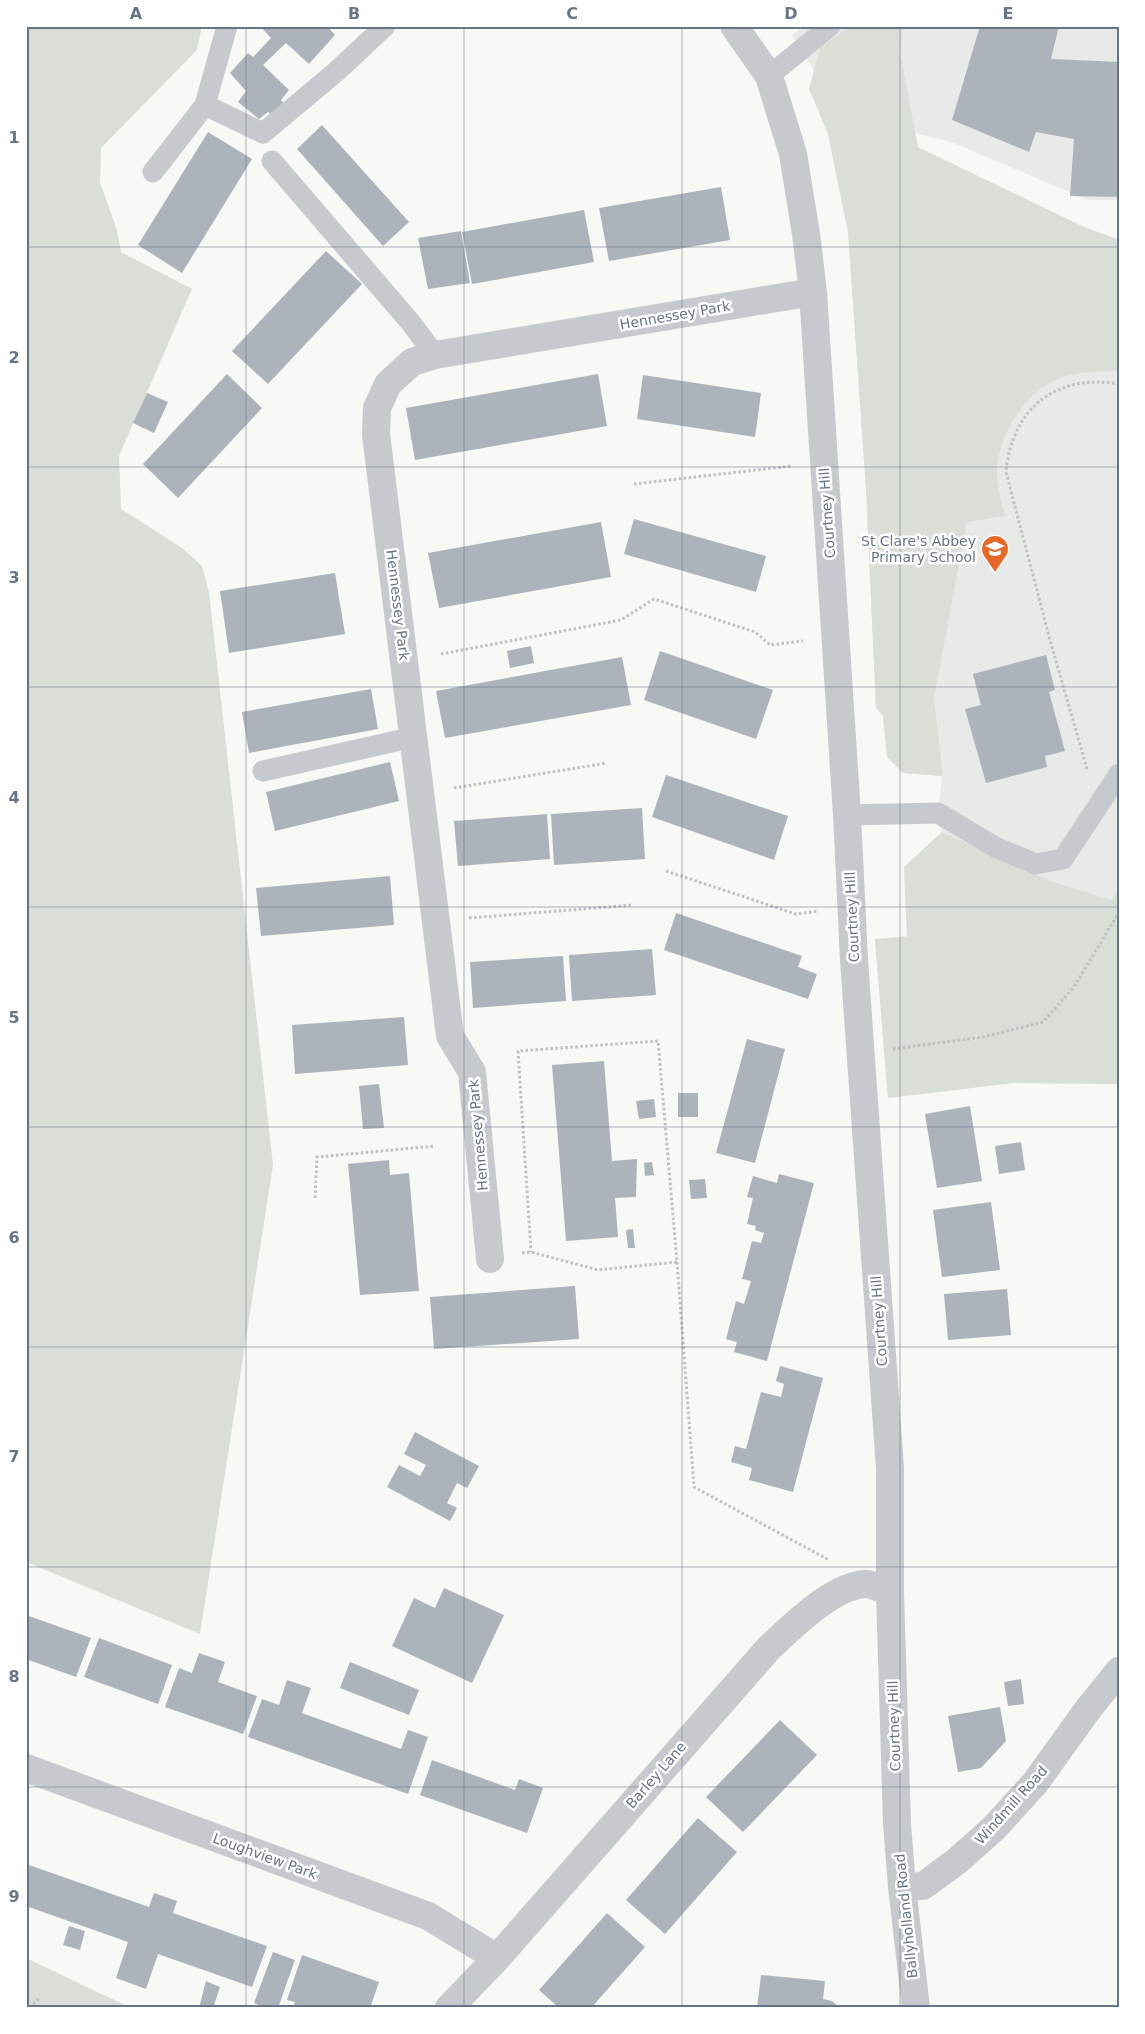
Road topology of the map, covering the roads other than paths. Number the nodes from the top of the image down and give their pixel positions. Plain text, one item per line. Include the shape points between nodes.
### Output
1 (227, 26) edge
2 (385, 26) edge
3 (734, 26) edge
4 (830, 26) edge
5 (769, 76) junction
6 (205, 105) junction
7 (272, 161) dead end
8 (153, 172) dead end
9 (813, 292) junction
10 (435, 355) junction
11 (414, 738) junction
12 (263, 771) dead end
13 (1119, 774) edge
14 (847, 815) junction
15 (490, 1259) road end
16 (890, 1592) junction
17 (1119, 1671) edge
18 (26, 1768) edge
19 (897, 1824) joint
20 (902, 1887) junction
21 (497, 1958) junction
22 (449, 2008) edge
23 (916, 2008) edge

1 - 6 lane
2 - 6 lane via 263,133
3 - 5 street, Courtney Hill
4 - 5 lane
5 - 9 street, Courtney Hill via 793,154
6 - 8 lane
7 - 10 lane via 412,323
9 - 10 street, Hennessey Park
9 - 14 street, Courtney Hill
10 - 11 street, Hennessey Park via 412,362 388,384 377,408 376,434
11 - 12 lane
11 - 15 street, Hennessey Park via 450,1036 472,1072
13 - 14 lane via 1063,858 1036,864 995,848 938,813
14 - 16 street, Courtney Hill via 860,1053 890,1468
16 - 19 street, Courtney Hill
16 - 21 street, Barley Lane via 868,1584 849,1588 814,1607 769,1648
17 - 20 street, Windmill Road via 1035,1783 994,1828 923,1886
18 - 21 street, Loughview Park via 428,1916
19 - 20 street, Ballyholland Road
20 - 23 street, Ballyholland Road
21 - 22 street, Barley Lane

